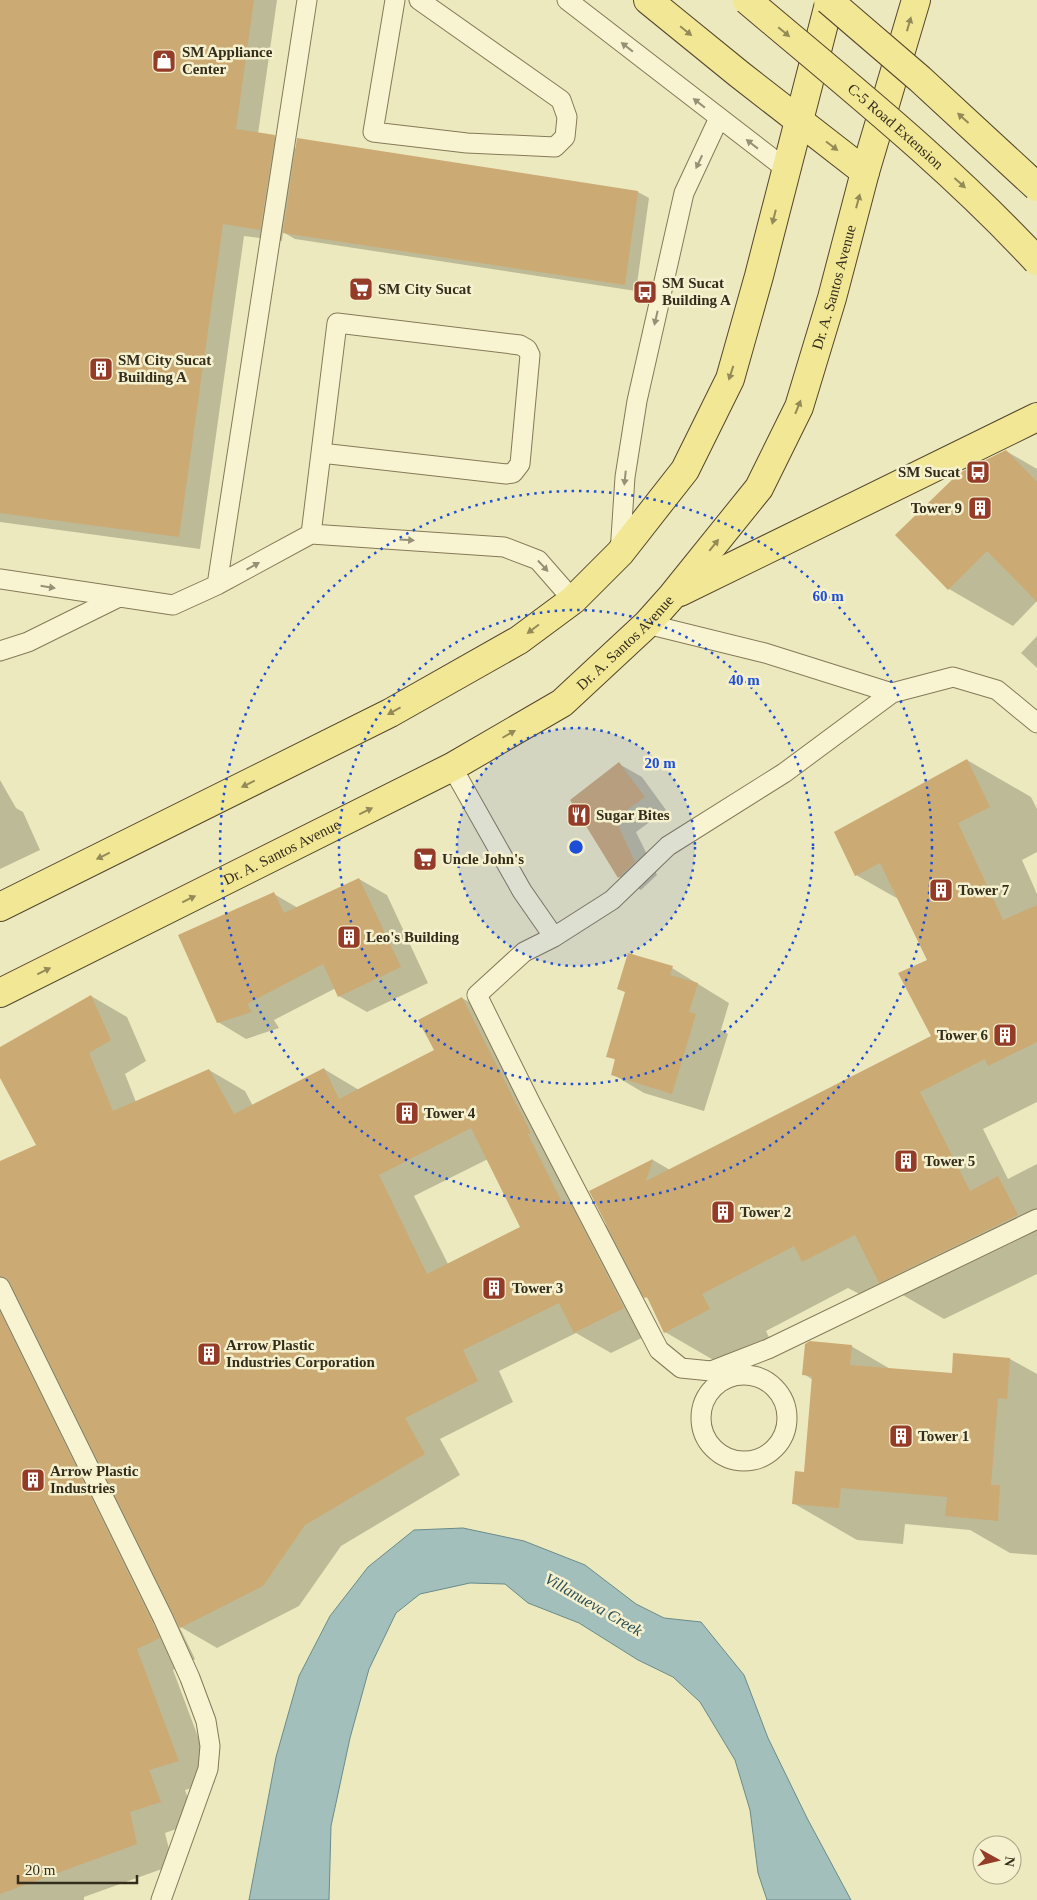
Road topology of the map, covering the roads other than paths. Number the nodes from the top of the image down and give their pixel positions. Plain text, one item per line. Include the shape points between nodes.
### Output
1 (307, 0) edge
2 (394, 0) edge
3 (419, 0) edge
4 (567, 0) edge
5 (648, 0) edge
6 (747, 0) edge
7 (829, 0) edge
8 (916, 0) edge
9 (719, 118) junction
10 (798, 120) junction
11 (786, 170) junction
12 (866, 172) junction
13 (1037, 187) edge
14 (1037, 261) edge
15 (1037, 417) edge
16 (321, 453) junction
17 (311, 534) junction
18 (620, 553) junction
19 (0, 579) edge
20 (217, 585) junction
21 (672, 596) junction
22 (117, 598) junction
23 (573, 600) junction
24 (647, 624) junction
25 (0, 651) edge
26 (892, 693) junction
27 (1037, 722) edge
28 (452, 767) junction
29 (0, 907) edge
30 (554, 938) junction
31 (0, 993) edge
32 (1037, 1219) edge
33 (0, 1288) edge
34 (768, 1349) junction
35 (715, 1376) junction
36 (768, 1382) junction
37 (160, 1900) edge

1 - 20 lane
2 - 3 lane via 373,132 467,143 555,147 565,137 567,117 561,100
9 -> 4 lane
5 -> 10 main road
6 -> 14 main road, C-5 Road Extension, bridge via 928,154
7 - 10 main road
13 -> 7 main road, bridge via 920,78
12 -> 8 main road, Dr. A. Santos Avenue
11 -> 9 lane
9 -> 18 lane via 684,193 637,401 625,477
10 - 11 main road
10 -> 12 main road
11 -> 18 main road via 730,379 685,470
21 -> 12 main road, Dr. A. Santos Avenue via 759,488 799,407
15 - 21 main road
16 - 16 lane via 337,323 520,345 530,354 520,464 513,473
16 - 17 lane
20 -> 17 lane
17 -> 23 lane via 504,547 538,560
18 - 23 main road
19 -> 22 lane
20 - 22 lane via 173,605
21 - 24 main road, Dr. A. Santos Avenue
22 - 25 lane via 28,642
23 -> 29 main road via 518,640 390,714
24 - 26 lane via 765,653
28 -> 24 main road, Dr. A. Santos Avenue via 562,703
26 - 27 lane via 953,677 998,690
26 - 30 lane via 784,773 668,846 612,900
28 - 30 lane via 522,891
31 -> 28 main road, Dr. A. Santos Avenue
30 - 35 lane via 524,952 476,995 659,1350 681,1368
32 - 34 lane
33 - 37 lane via 163,1618 206,1721 210,1746 208,1769
34 - 35 lane
34 - 36 lane
35 - 36 lane via 753,1376
35 - 36 lane via 701,1412 702,1430 710,1446 723,1457 740,1462 757,1460 772,1452 783,1439 788,1423 786,1407 780,1392

